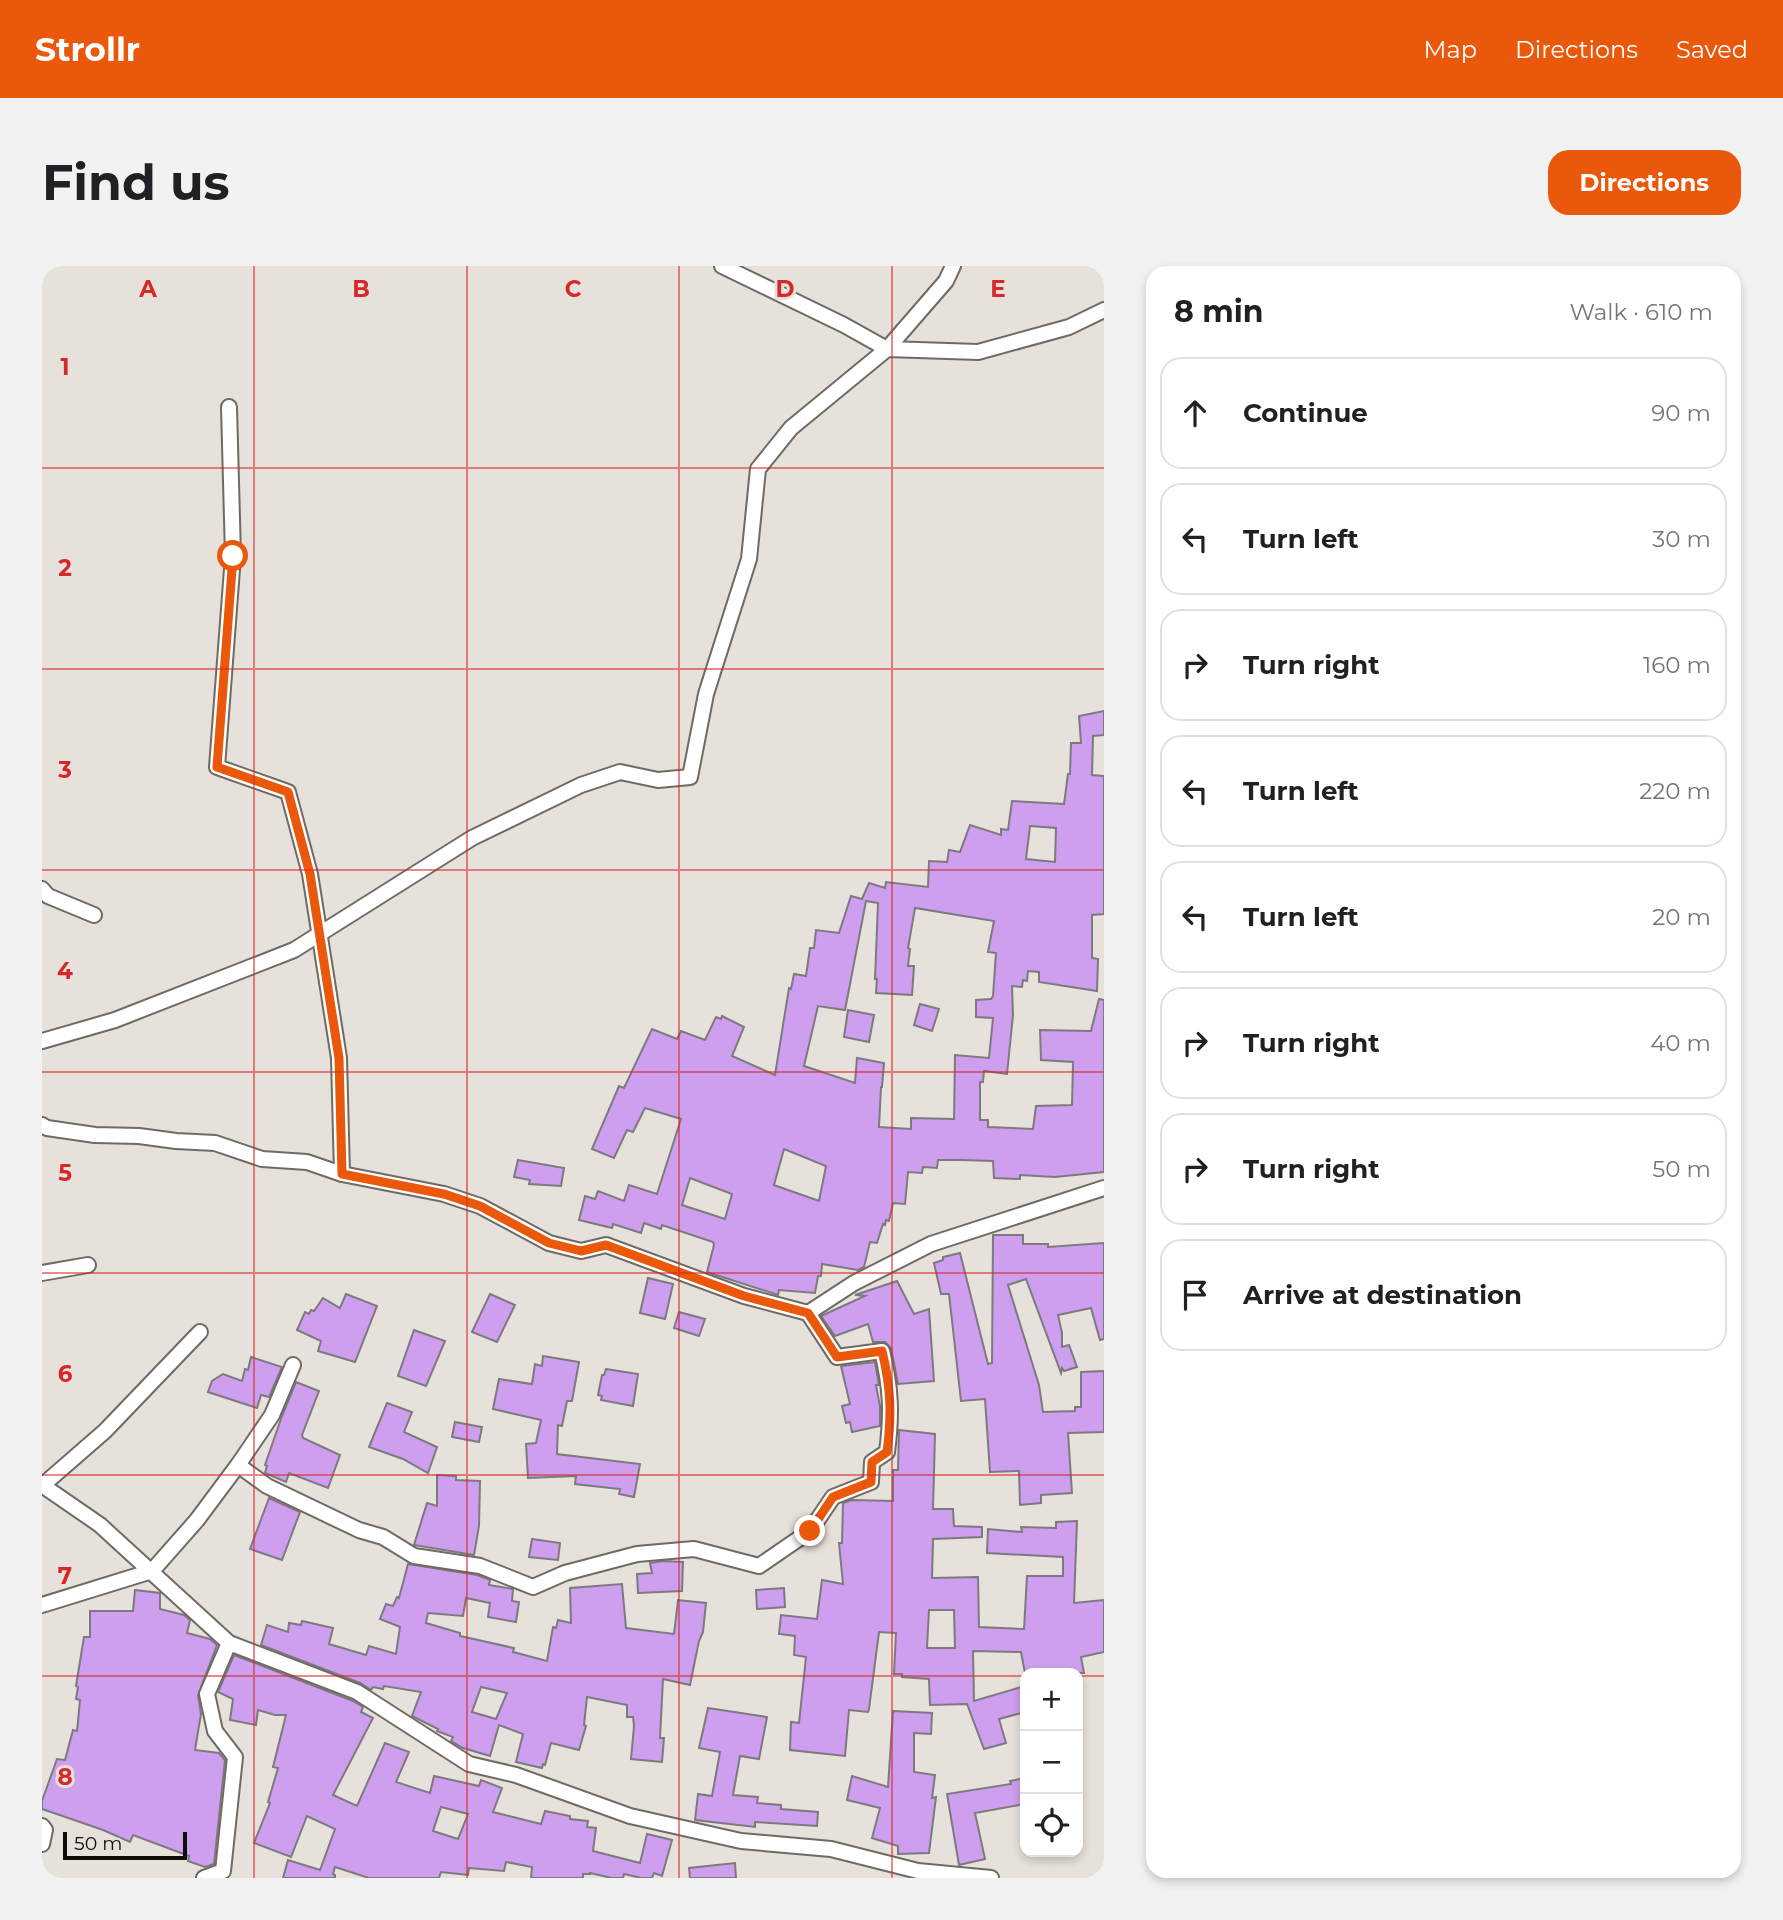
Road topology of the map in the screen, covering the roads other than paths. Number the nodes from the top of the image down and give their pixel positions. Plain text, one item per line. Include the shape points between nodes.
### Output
1 (722, 266) edge
2 (953, 266) edge
3 (1104, 310) edge
4 (887, 349) junction
5 (229, 407) dead end
6 (42, 889) edge
7 (94, 915) dead end
8 (320, 934) junction
9 (42, 1041) edge
10 (42, 1125) edge
11 (342, 1174) junction
12 (1104, 1188) edge
13 (88, 1265) dead end
14 (42, 1273) edge
15 (808, 1313) junction
16 (200, 1332) dead end
17 (293, 1365) dead end
18 (238, 1465) junction
19 (42, 1485) edge
20 (152, 1571) junction
21 (42, 1605) edge
22 (229, 1643) junction
23 (42, 1826) edge
24 (42, 1844) edge
25 (204, 1878) edge
26 (991, 1878) edge

1 - 4 street
2 - 4 street via 946,281
3 - 4 street via 1069,327 978,352
4 - 8 street via 791,428 758,469 749,559 706,694 690,776 658,780 620,772 581,785 472,838
5 - 8 street via 233,556 217,767 288,792
6 - 7 street via 48,896
8 - 9 street via 294,950 128,1015
8 - 11 street via 339,1058
10 - 11 street via 95,1135 215,1143 262,1159 307,1162
11 - 15 street via 444,1194 480,1206 549,1243 581,1251 606,1245 744,1296
12 - 15 street via 931,1244 854,1283
13 - 14 street
15 - 18 street via 837,1357 882,1351 890,1383 887,1452 872,1462 871,1482 833,1497 810,1531 759,1566 694,1549 637,1554 565,1573 533,1587 480,1566 414,1556 383,1537 267,1486
16 - 19 street via 105,1431
17 - 18 street via 272,1415
18 - 20 street
19 - 20 street via 100,1525
20 - 21 street
20 - 22 street
22 - 25 street via 207,1694 215,1731 235,1757 225,1858 223,1871
22 - 26 street via 357,1692 469,1764 516,1775 630,1816 741,1841 831,1849 918,1871
23 - 24 street

